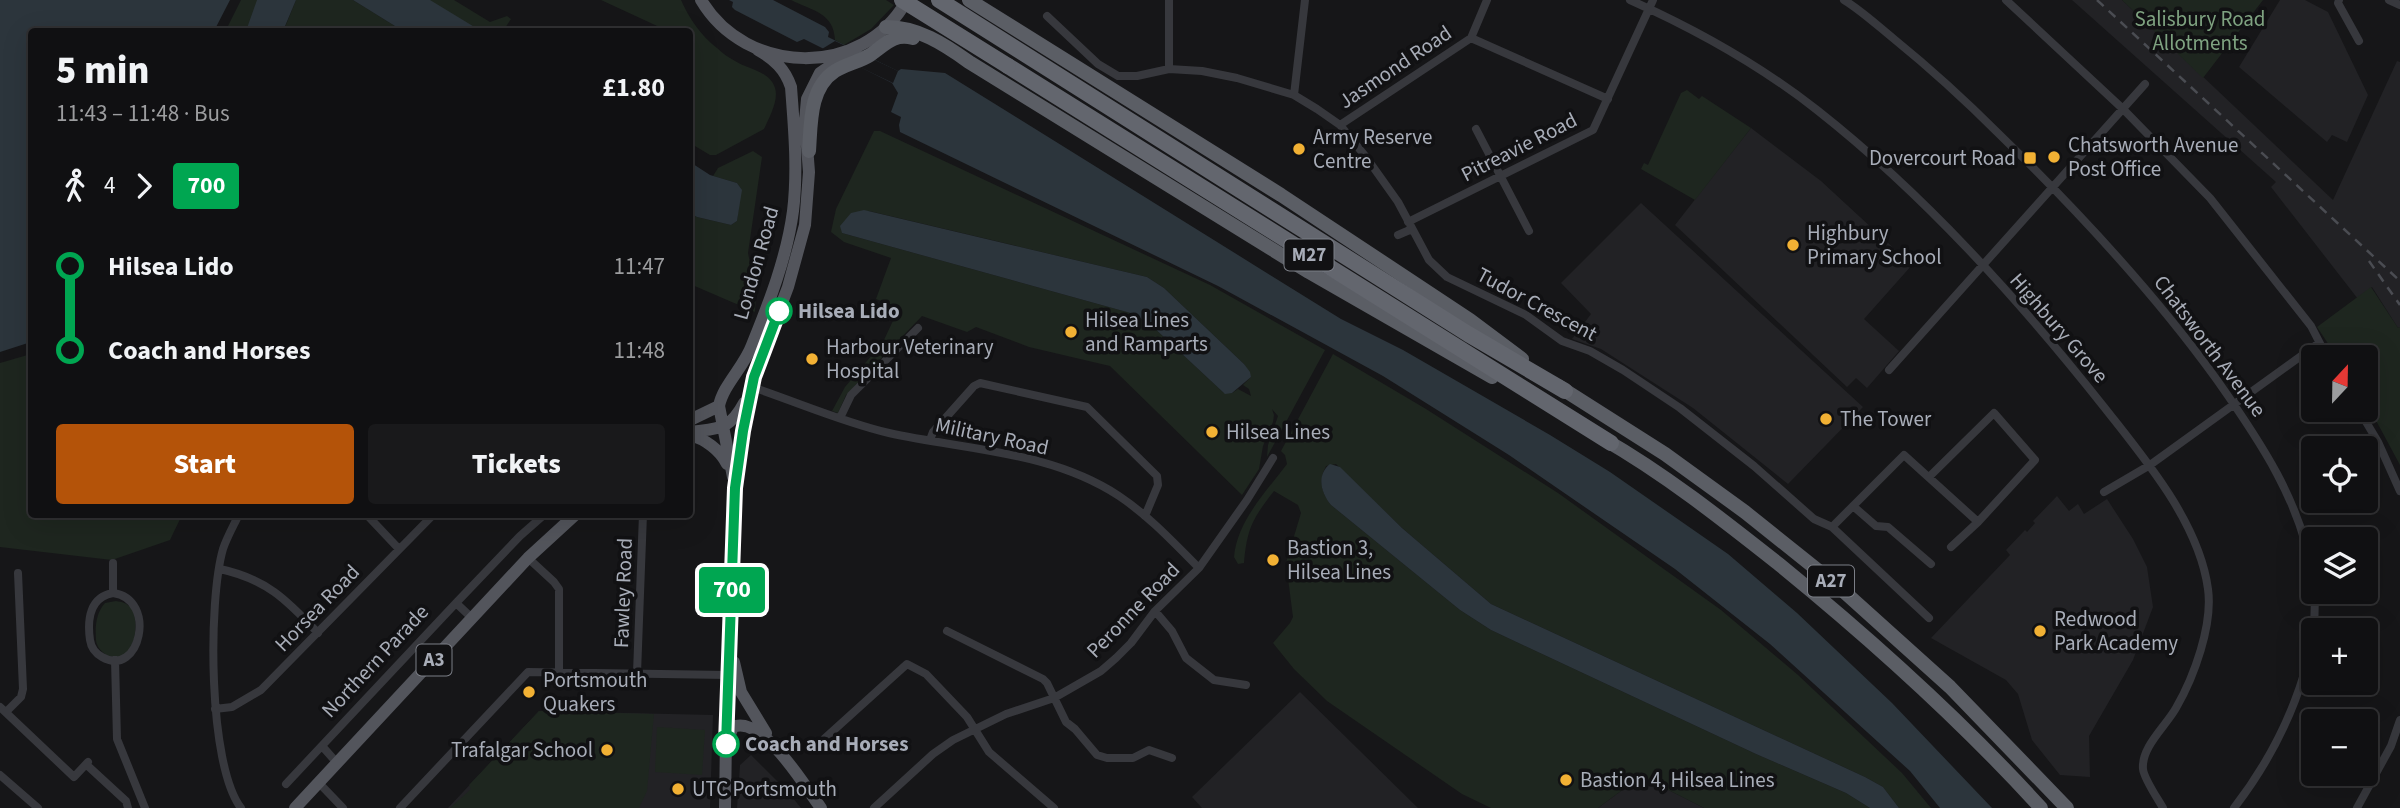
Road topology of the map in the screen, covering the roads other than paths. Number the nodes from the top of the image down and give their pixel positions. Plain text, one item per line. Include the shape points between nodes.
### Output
1 (701, 0) edge
2 (902, 0) edge
3 (907, 0) edge
4 (939, 0) edge
5 (969, 0) edge
6 (1169, 0) edge
7 (1305, 0) edge
8 (1487, 0) edge
9 (1630, 0) edge
10 (1844, 0) edge
11 (2006, 0) edge
12 (2339, 0) edge
13 (2389, 0) edge
14 (1651, 4) edge
15 (2400, 5) edge
16 (1047, 16) dead end
17 (886, 27) junction
18 (1471, 38) junction
19 (2359, 41) dead end
20 (758, 50) junction
21 (835, 62) junction
22 (969, 62) junction
23 (1169, 69) junction
24 (2145, 85) dead end
25 (1294, 95) junction
26 (1608, 99) junction
27 (2123, 109) junction
28 (1340, 125) junction
29 (1476, 129) dead end
30 (809, 151) joint
31 (1500, 177) junction
32 (2053, 187) junction
33 (1410, 225) junction
34 (1530, 231) dead end
35 (1398, 235) dead end
36 (1982, 265) junction
37 (918, 328) dead end
38 (2319, 343) joint
39 (1889, 370) dead end
40 (753, 382) junction
41 (1564, 391) junction
42 (2234, 404) junction
43 (719, 406) junction
44 (841, 418) junction
45 (693, 419) edge
46 (2366, 422) edge
47 (722, 428) junction
48 (693, 433) edge
49 (693, 434) edge
50 (930, 440) junction
51 (1611, 443) junction
52 (1273, 458) dead end
53 (2150, 465) junction
54 (1928, 477) junction
55 (735, 488) junction
56 (2400, 491) edge
57 (2104, 492) dead end
58 (1853, 506) junction
59 (1145, 516) junction
60 (237, 518) edge
61 (370, 518) edge
62 (430, 518) edge
63 (540, 518) edge
64 (572, 518) edge
65 (643, 518) edge
66 (1978, 522) junction
67 (1832, 527) junction
68 (1951, 547) dead end
69 (399, 549) junction
70 (528, 558) junction
71 (113, 563) dead end
72 (1931, 564) dead end
73 (1199, 568) junction
74 (220, 569) junction
75 (18, 573) dead end
76 (113, 593) junction
77 (456, 603) junction
78 (1155, 611) junction
79 (1929, 618) dead end
80 (473, 619) junction
81 (947, 631) dead end
82 (318, 633) junction
83 (731, 633) junction
84 (115, 660) junction
85 (559, 672) junction
86 (637, 673) junction
87 (728, 675) junction
88 (1246, 685) dead end
89 (1054, 698) junction
90 (3, 709) edge
91 (215, 709) junction
92 (2400, 720) edge
93 (975, 728) junction
94 (824, 739) dead end
95 (727, 745) junction
96 (774, 745) junction
97 (322, 746) junction
98 (1172, 758) dead end
99 (337, 763) junction
100 (0, 775) edge
101 (319, 783) junction
102 (286, 784) dead end
103 (38, 808) edge
104 (128, 808) edge
105 (145, 808) edge
106 (241, 808) edge
107 (295, 808) edge
108 (343, 808) edge
109 (400, 808) edge
110 (725, 808) edge
111 (821, 808) edge
112 (874, 808) edge
113 (1054, 808) edge
114 (2041, 808) edge
115 (2067, 808) edge
116 (2163, 808) edge
117 (2234, 808) edge
118 (2357, 808) edge

1 - 20 main road via 719,24
2 - 51 highway, M27, bridge
3 - 17 main road
4 - 41 highway, M27
5 - 41 highway via 1292,202 1470,320
6 - 23 street
7 - 25 street
8 - 18 street, Jasmond Road
9 - 14 street, Highbury Grove
10 - 32 street, Chatsworth Avenue via 1943,79
11 - 27 street
12 - 19 street
13 - 15 street
14 - 26 street, Pitreavie Road
14 - 36 street, Highbury Grove via 1815,109 1886,167
16 - 23 street, Tudor Crescent via 1098,64 1118,76
17 - 21 main road
17 - 22 highway via 927,36
18 - 26 street
18 - 28 street, Jasmond Road
20 - 21 main road
20 - 43 main road, London Road via 777,63 791,87 793,210 782,259 752,347
21 - 22 highway via 873,53 898,37
21 - 30 highway via 817,93
22 - 51 highway via 1309,272
23 - 25 street, Tudor Crescent via 1237,78
24 - 27 street
25 - 28 street, Tudor Crescent
26 - 31 street, Pitreavie Road via 1593,130
27 - 32 street
27 - 38 street via 2210,198 2311,326
28 - 33 street, Tudor Crescent
29 - 31 street
30 - 40 main road, London Road via 801,246
31 - 33 street, Pitreavie Road
31 - 34 street
32 - 36 street
32 - 42 street, Chatsworth Avenue via 2141,283
33 - 35 street
33 - 67 street, Tudor Crescent via 1429,260 1447,277 1526,315 1562,341 1590,351 1647,386 1754,466 1814,519
36 - 39 street
36 - 53 street, Highbury Grove
37 - 44 street via 851,395
38 - 42 street
40 - 44 street, Military Road
40 - 47 main road via 737,415
40 - 55 main road, London Road
41 - 115 highway, A27 via 1665,454 1840,588 1950,687
42 - 53 street
42 - 117 street, Chatsworth Avenue via 2287,490 2303,530 2313,580 2313,629 2294,706 2276,745
43 - 45 main road
43 - 47 main road, London Road
44 - 50 street, Military Road
46 - 56 street
47 - 48 main road
47 - 55 main road, London Road
49 - 55 main road, London Road via 722,455
50 - 59 street, Military Road via 1058,467 1105,488
50 - 59 street via 980,383 1087,407 1158,478
51 - 114 highway, A27 via 1733,527 1825,602 1929,693
52 - 73 street, Peronne Road
53 - 57 street
53 - 116 street, Highbury Grove via 2198,549 2209,591 2205,637 2192,676 2146,753 2143,770
54 - 58 street via 1904,456
54 - 66 street
54 - 66 street via 1993,413 2035,460
55 - 83 main road, London Road
58 - 67 street
58 - 72 street via 1876,526 1888,527
59 - 73 street, Military Road
60 - 74 street via 223,548
61 - 69 street
62 - 69 street, Horsea Road
63 - 77 street, Northern Parade
64 - 70 main road, Northern Parade / A3
65 - 86 street, Fawley Road
66 - 68 street
67 - 79 street, Tudor Crescent
69 - 82 street, Horsea Road
70 - 80 main road, Northern Parade / A3
70 - 85 street via 559,589
71 - 76 street
73 - 78 street, Peronne Road
74 - 82 street via 270,587
74 - 91 street
75 - 90 street via 23,689 21,697
76 - 84 street via 130,600 138,617 136,647
76 - 84 street via 93,605 90,636 97,654
77 - 80 street, Northern Parade
77 - 97 street, Northern Parade
78 - 88 street via 1195,666 1214,680
78 - 89 street, Peronne Road via 1116,658
80 - 99 main road, Northern Parade / A3
81 - 89 street via 1043,679
82 - 91 street, Horsea Road via 253,696 232,707
83 - 87 main road, London Road
83 - 96 main road, London Road via 741,692
84 - 105 street via 117,739
85 - 86 street
85 - 109 street via 524,675
86 - 87 street
87 - 95 main road, London Road
89 - 93 street, Peronne Road
89 - 98 street via 1066,722 1097,755 1133,758 1149,750
90 - 104 street via 74,777 88,764
91 - 106 street via 232,792
92 - 118 street
93 - 94 street via 926,674 907,664
93 - 112 street, Peronne Road via 933,754
93 - 113 street via 989,752
95 - 96 main road via 731,730 740,724 752,727
95 - 110 main road, London Road
96 - 111 main road, London Road
97 - 99 street, Northern Parade
97 - 102 street, Northern Parade
99 - 101 main road, Northern Parade / A3
100 - 103 street
101 - 107 main road, Northern Parade / A3
101 - 108 street

